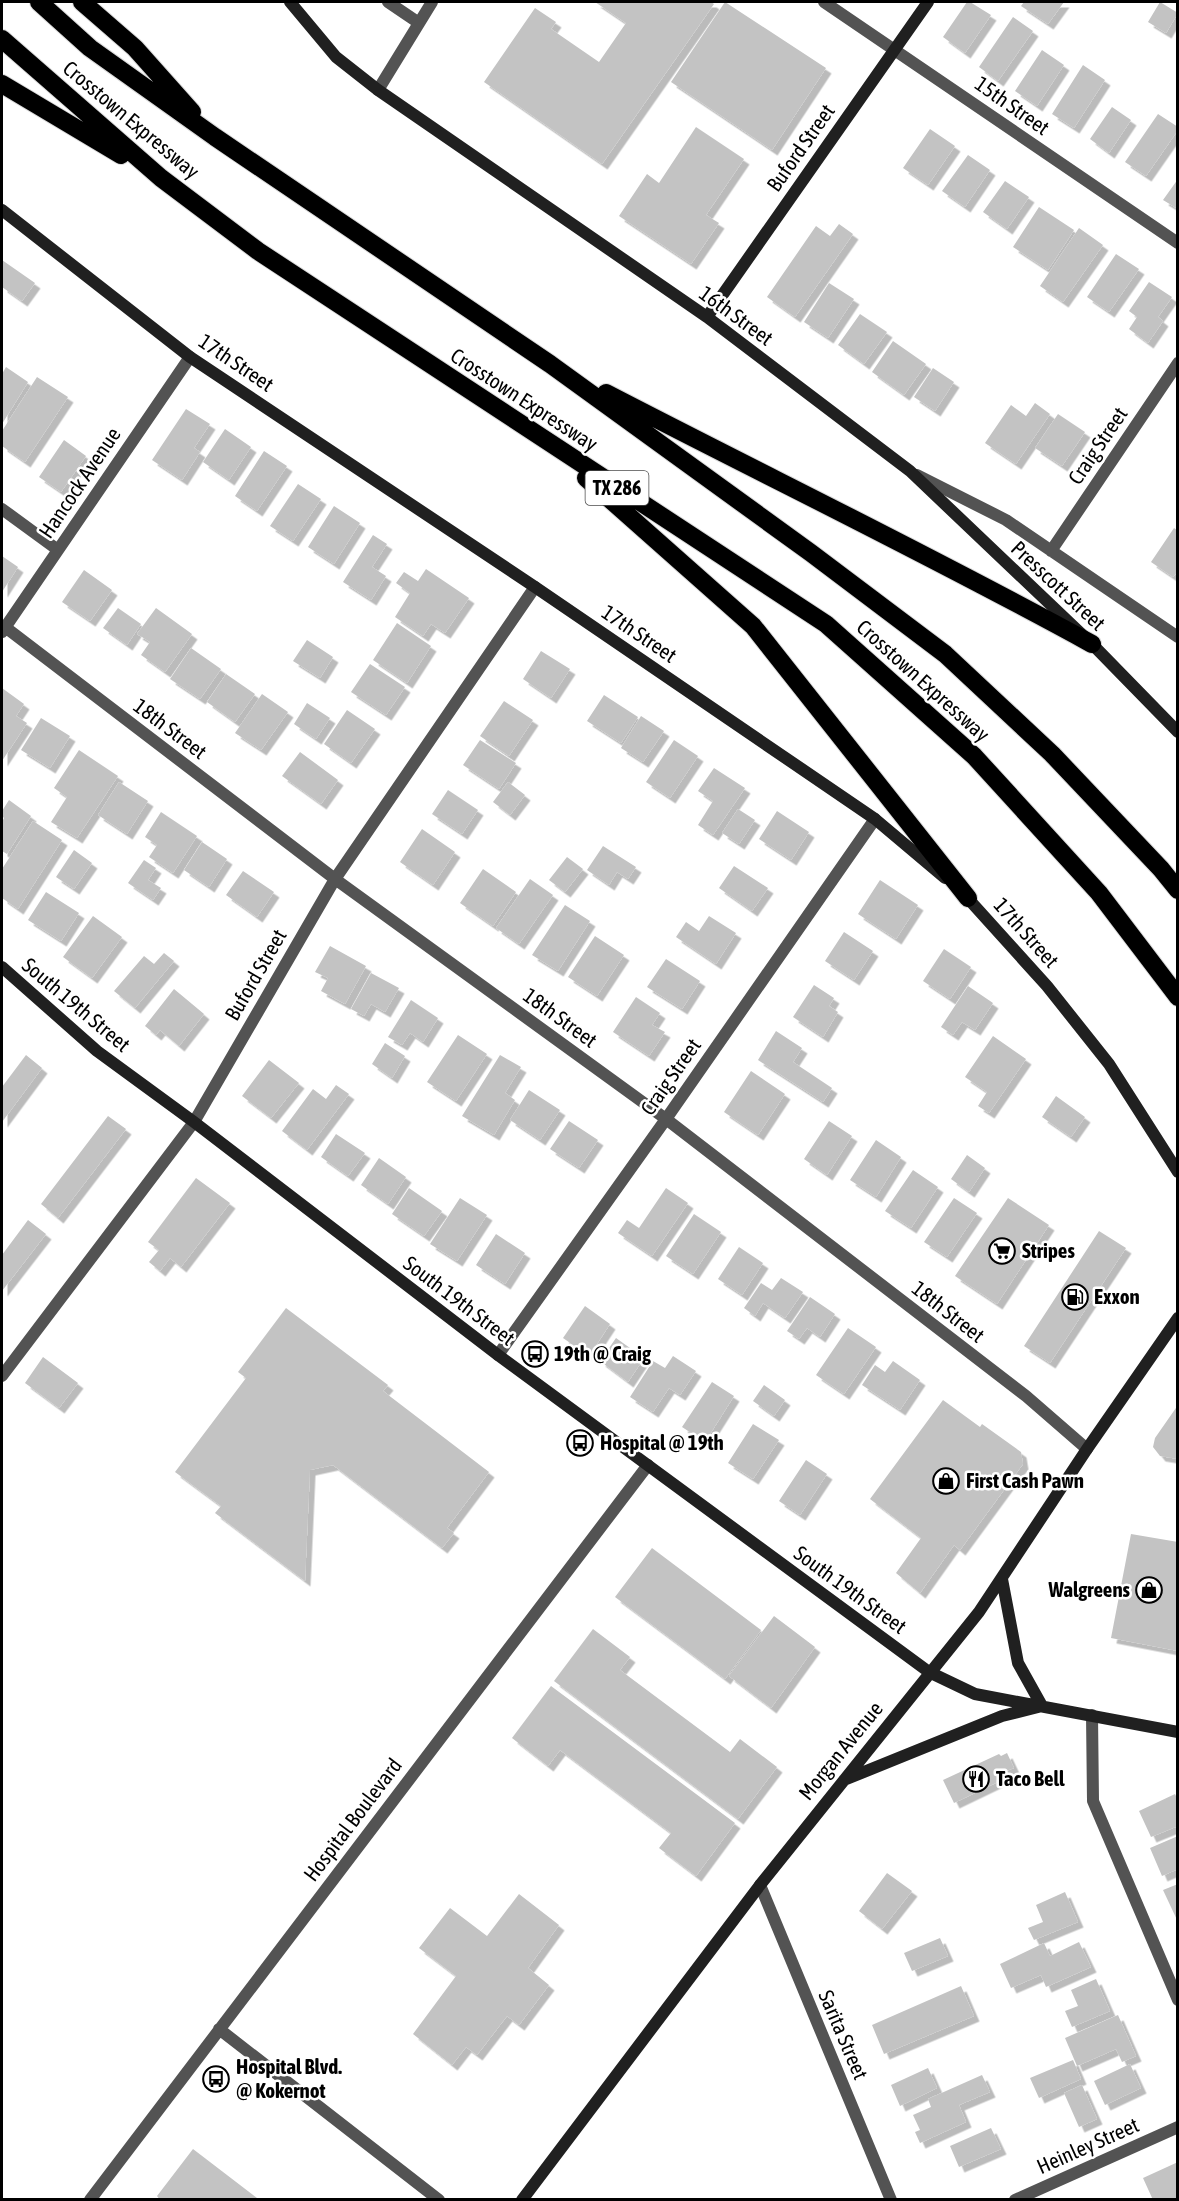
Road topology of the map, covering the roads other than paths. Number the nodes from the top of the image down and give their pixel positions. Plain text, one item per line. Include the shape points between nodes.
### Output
1 (39, 2) edge
2 (82, 2) edge
3 (290, 2) edge
4 (388, 2) edge
5 (432, 2) edge
6 (824, 2) edge
7 (928, 2) edge
8 (419, 22) junction
9 (2, 39) edge
10 (896, 49) junction
11 (2, 84) edge
12 (378, 90) junction
13 (215, 138) junction
14 (161, 178) junction
15 (2, 210) edge
16 (1178, 243) edge
17 (706, 317) junction
18 (190, 357) junction
19 (1178, 363) edge
20 (550, 364) junction
21 (537, 435) junction
22 (910, 471) junction
23 (2, 509) edge
24 (58, 550) junction
25 (1051, 551) junction
26 (535, 587) junction
27 (3, 629) edge
28 (1178, 637) edge
29 (1092, 644) junction
30 (1178, 732) edge
31 (874, 819) junction
32 (335, 879) junction
33 (1178, 890) edge
34 (968, 898) junction
35 (2, 967) edge
36 (1178, 997) edge
37 (666, 1119) junction
38 (194, 1122) junction
39 (1178, 1172) edge
40 (1178, 1318) edge
41 (498, 1355) junction
42 (2, 1376) edge
43 (1087, 1449) junction
44 (648, 1465) junction
45 (1002, 1579) junction
46 (929, 1672) junction
47 (1042, 1706) junction
48 (1092, 1715) junction
49 (1178, 1732) edge
50 (843, 1781) junction
51 (760, 1885) junction
52 (1178, 2000) edge
53 (219, 2029) junction
54 (1178, 2127) edge
55 (528, 2197) edge
56 (90, 2199) edge
57 (439, 2199) edge
58 (891, 2199) edge
59 (1014, 2199) edge

1 - 13 highway, Crosstown Expressway / TX 286 via 90,48
2 - 13 highway via 135,48
3 - 12 main road, 16th Street via 336,57
4 - 8 street
5 - 8 street
6 - 10 street, 15th Street
7 - 10 main road, Buford Street
8 - 12 street
9 - 14 highway, Crosstown Expressway / TX 286
10 - 16 street, 15th Street
10 - 17 main road, Buford Street
11 - 14 highway
12 - 17 main road, 16th Street
13 - 20 highway, Crosstown Expressway / TX 286
14 - 21 highway, Crosstown Expressway / TX 286 via 258,251
15 - 18 main road, 17th Street
17 - 22 main road, 16th Street
18 - 24 street, Hancock Avenue
18 - 26 main road, 17th Street
19 - 25 street, Craig Street
20 - 29 highway
20 - 33 highway, Crosstown Expressway / TX 286 via 945,654 1052,754
21 - 34 highway via 753,626
21 - 36 highway, Crosstown Expressway / TX 286 via 826,624 974,756 1099,893
22 - 25 street, 16th Street via 1006,520
22 - 29 main road, Presscott Street
23 - 24 street
24 - 27 street, Hancock Avenue
25 - 28 street, 16th Street
26 - 31 main road, 17th Street
26 - 32 street, Buford Street
27 - 32 street, 18th Street
29 - 30 main road, Presscott Street
31 - 34 main road, 17th Street
31 - 37 street, Craig Street
32 - 37 street, 18th Street
32 - 38 street, Buford Street
34 - 39 main road, 17th Street via 1110,1064
35 - 38 main road, South 19th Street via 97,1051
37 - 41 street, Craig Street
37 - 43 street, 18th Street via 1026,1396
38 - 41 main road, South 19th Street
38 - 42 street, Buford Street
40 - 43 main road, Morgan Avenue
41 - 44 main road, South 19th Street
43 - 45 main road, Morgan Avenue
44 - 46 main road, South 19th Street
44 - 53 street, Hospital Boulevard
45 - 46 main road, Morgan Avenue
45 - 47 main road via 1018,1663
46 - 47 main road, South 19th Street via 975,1694
46 - 50 main road, Morgan Avenue
47 - 48 main road, South 19th Street
47 - 50 main road via 1002,1716
48 - 49 main road, South 19th Street
48 - 52 street via 1093,1801
50 - 51 main road, Morgan Avenue
51 - 55 main road, Morgan Avenue
51 - 58 street, Sarita Street
53 - 56 street, Hospital Boulevard
53 - 57 street
54 - 59 street, Heinley Street

